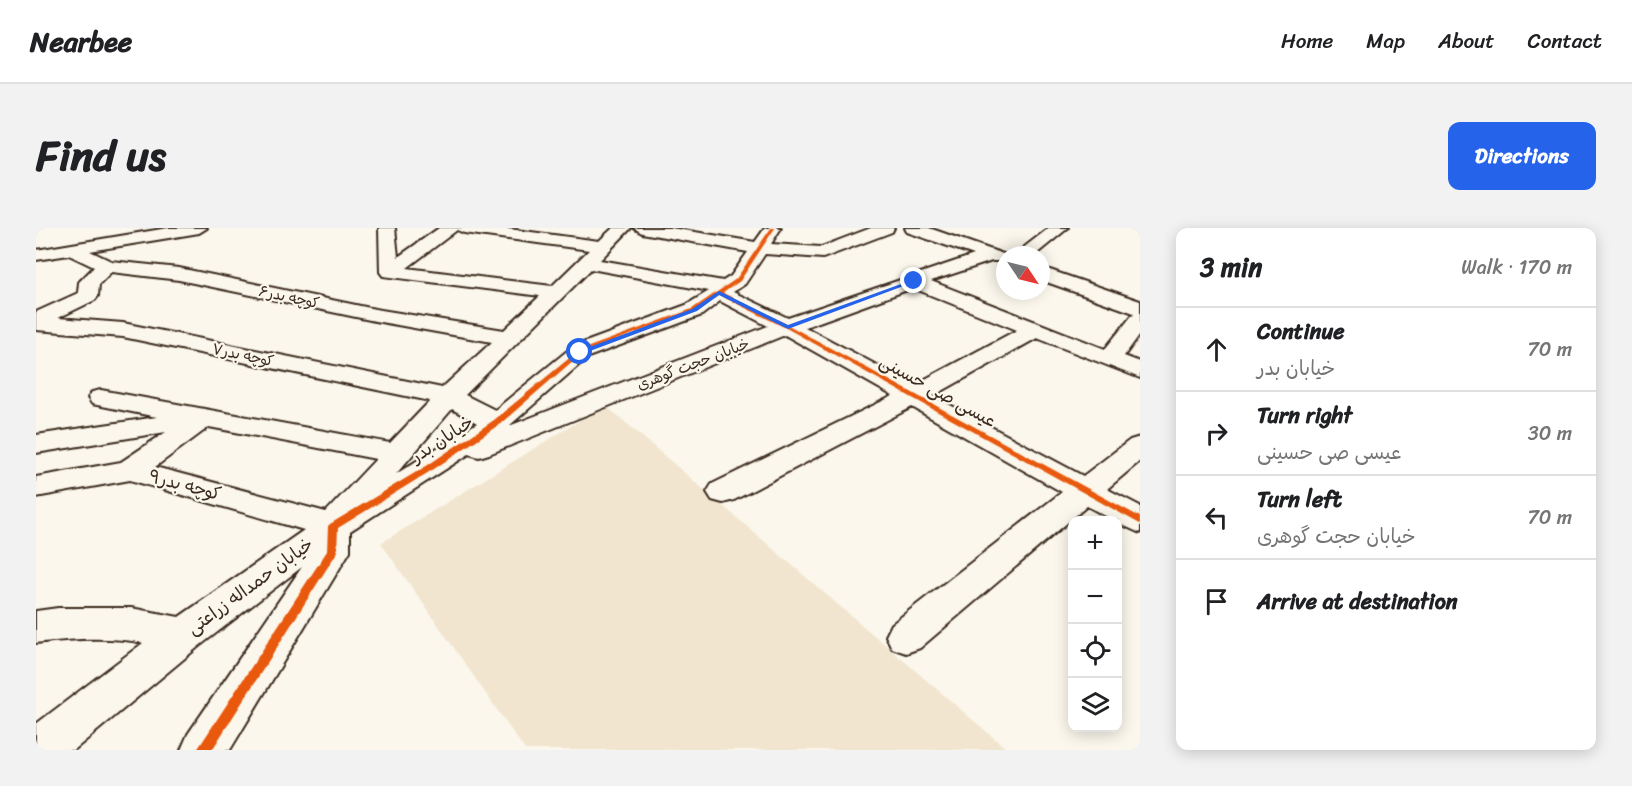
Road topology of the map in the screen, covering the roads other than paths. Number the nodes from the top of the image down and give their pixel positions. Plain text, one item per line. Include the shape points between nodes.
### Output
1 (69, 228) edge
2 (193, 228) edge
3 (387, 228) edge
4 (450, 228) edge
5 (464, 228) edge
6 (623, 228) edge
7 (642, 228) edge
8 (773, 228) edge
9 (886, 228) edge
10 (914, 228) edge
11 (934, 228) edge
12 (1060, 228) edge
13 (143, 232) edge
14 (1035, 246) edge
15 (603, 247) junction
16 (758, 248) junction
17 (996, 248) edge
18 (71, 249) junction
19 (36, 255) edge
20 (996, 256) edge
21 (996, 258) edge
22 (100, 262) junction
23 (586, 263) junction
24 (1050, 266) edge
25 (59, 270) dead end
26 (390, 272) junction
27 (1050, 276) edge
28 (914, 281) junction
29 (723, 290) junction
30 (555, 292) junction
31 (1140, 297) edge
32 (1140, 308) edge
33 (1140, 318) edge
34 (36, 322) edge
35 (788, 327) junction
36 (1035, 329) junction
37 (509, 338) junction
38 (1110, 359) junction
39 (1140, 371) edge
40 (914, 396) junction
41 (448, 397) junction
42 (101, 398) dead end
43 (206, 417) junction
44 (497, 422) junction
45 (36, 444) edge
46 (1140, 446) edge
47 (415, 460) junction
48 (130, 470) junction
49 (36, 487) edge
50 (723, 492) dead end
51 (1085, 492) junction
52 (1140, 521) edge
53 (333, 526) junction
54 (36, 627) edge
55 (184, 635) junction
56 (906, 636) dead end
57 (40, 750) edge
58 (204, 750) edge

1 - 18 street
2 - 13 street
3 - 26 street
4 - 26 street
5 - 15 street
6 - 15 street
7 - 16 street
8 - 16 street, خیابان بدر
9 - 16 street via 823,253
10 - 20 street
11 - 17 street
12 - 14 street
13 - 18 street
15 - 23 street
16 - 29 street, خیابان بدر via 738,280
18 - 19 street
18 - 22 street, کوچه بدر۶
21 - 28 street, خیابان حجت گوهری
22 - 25 street
22 - 34 street via 89,282 88,296
22 - 37 street, کوچه بدر۶
23 - 29 street, عیسی صی حسینی
23 - 30 street
24 - 31 street
26 - 30 street
27 - 32 street
28 - 35 street, خیابان حجت گوهری
28 - 36 street
29 - 35 street, عیسی صی حسینی
29 - 44 street, خیابان بدر via 694,310 580,352
30 - 37 street
33 - 38 street
34 - 41 street, کوچه بدر۷ via 123,330
35 - 40 street, عیسی صی حسینی
35 - 47 street, خیابان حجت گوهری
36 - 38 street
36 - 40 street
37 - 41 street
38 - 39 street
40 - 50 street
40 - 51 street, عیسی صی حسینی
41 - 44 street, کوچه بدر۷
41 - 47 street
42 - 43 street
43 - 45 street
43 - 47 street
43 - 48 street
44 - 47 street, خیابان بدر
46 - 51 street
47 - 53 street, خیابان بدر
48 - 49 street, کوچه بدر۹
48 - 53 street, کوچه بدر۹
51 - 52 street, عیسی صی حسینی
51 - 56 street
53 - 55 street, خیابان حمداله زراعتی
53 - 58 street via 332,551
54 - 55 street via 131,624
55 - 57 street, خیابان حمداله زراعتی

